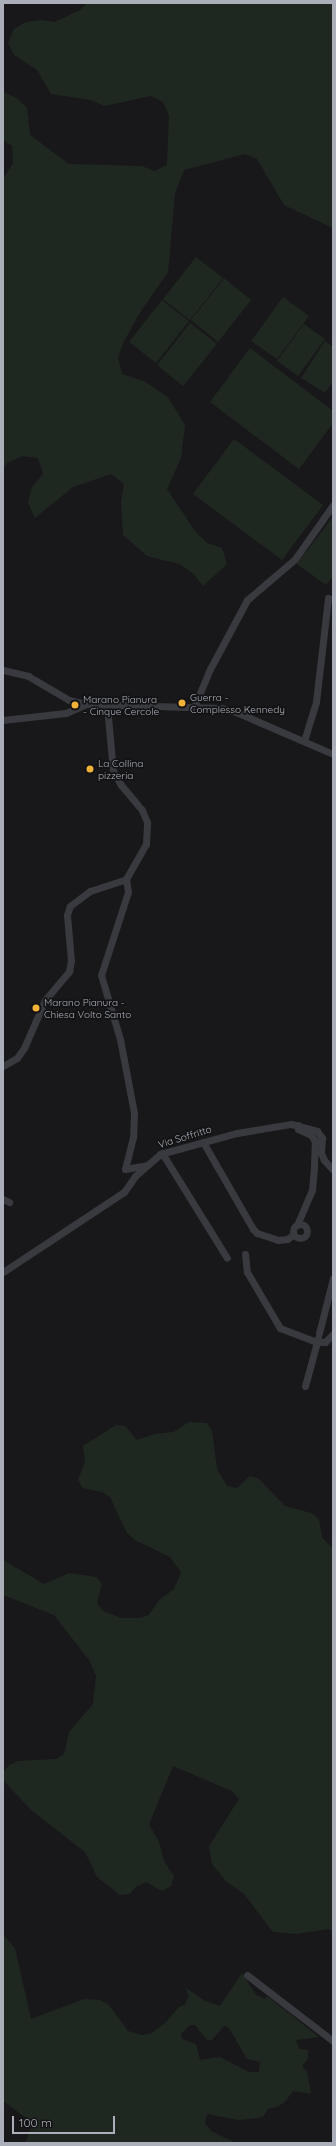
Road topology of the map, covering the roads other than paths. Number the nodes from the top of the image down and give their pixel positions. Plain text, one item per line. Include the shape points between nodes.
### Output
1 (333, 505) edge
2 (328, 598) dead end
3 (3, 670) edge
4 (86, 704) junction
5 (107, 706) junction
6 (194, 707) junction
7 (3, 720) edge
8 (304, 741) junction
9 (332, 752) edge
10 (126, 879) junction
11 (3, 1066) edge
12 (298, 1124) junction
13 (203, 1142) junction
14 (162, 1153) junction
15 (147, 1165) junction
16 (333, 1170) edge
17 (296, 1225) junction
18 (293, 1235) junction
19 (245, 1254) dead end
20 (228, 1258) dead end
21 (3, 1272) edge
22 (333, 1278) edge
23 (333, 1334) edge
24 (318, 1337) junction
25 (304, 1386) dead end
26 (247, 1975) dead end
27 (333, 2040) edge

1 - 6 street via 295,559 247,600 210,669
2 - 8 street via 316,702
3 - 4 street via 28,676 69,700
4 - 5 street
4 - 7 street via 66,713
5 - 6 street
5 - 10 street via 113,771 142,810 147,822 146,844
6 - 8 street via 238,712
8 - 9 street
10 - 11 street via 90,891 70,906 67,915 71,961 69,971 45,1000 24,1048 17,1058
10 - 15 street via 128,892 101,975 120,1038 134,1113 133,1137 125,1169
12 - 13 street, Via Soffritto via 271,1125
12 - 16 street, Via Soffritto via 314,1129 321,1136 321,1153
12 - 17 street via 298,1129 311,1135 314,1141 314,1166 312,1190
13 - 14 street, Via Soffritto
13 - 18 street via 254,1229 278,1240 287,1240
14 - 15 street, Via Soffritto
14 - 20 street
15 - 21 street, Via Soffritto via 134,1176 124,1192
17 - 18 street via 293,1228
17 - 18 street via 306,1226 307,1234 302,1238
19 - 24 street via 247,1272 280,1328
22 - 24 street
23 - 24 street via 325,1342
24 - 25 street
26 - 27 street

